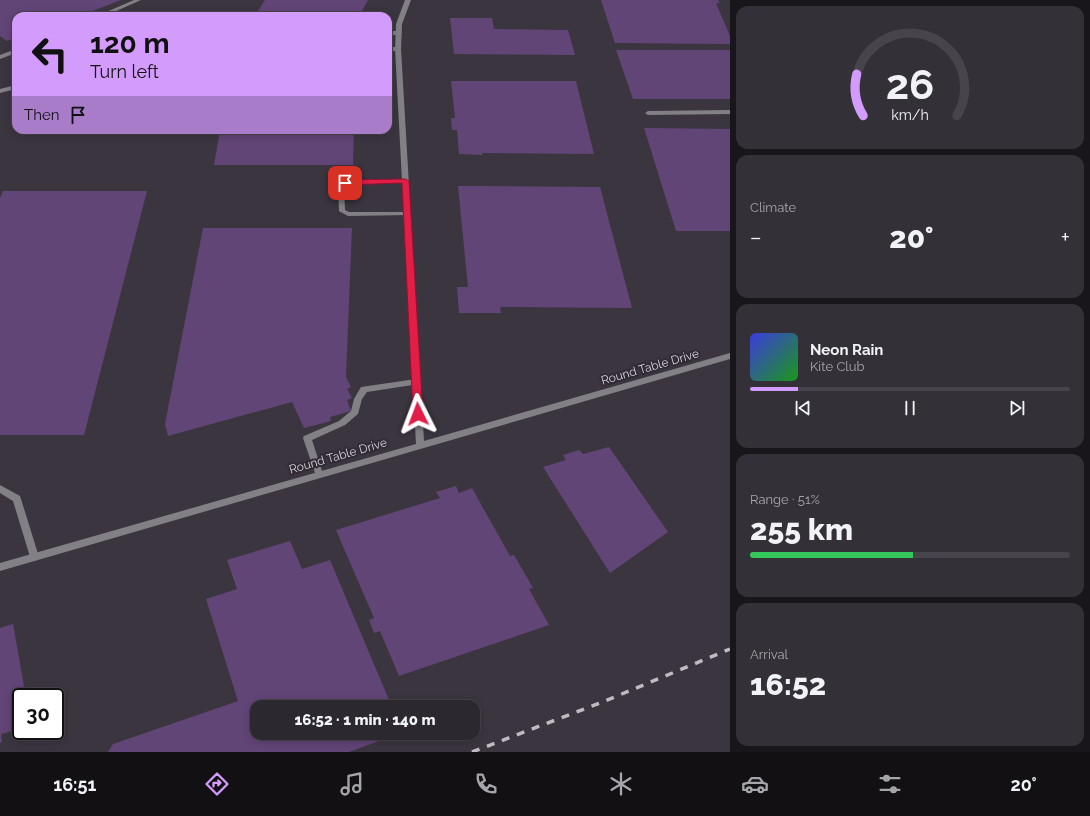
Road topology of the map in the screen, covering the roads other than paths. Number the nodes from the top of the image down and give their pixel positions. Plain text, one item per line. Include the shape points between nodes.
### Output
1 (138, 0) edge
2 (408, 0) edge
3 (110, 12) edge
4 (392, 33) edge
5 (399, 33) junction
6 (392, 49) edge
7 (398, 49) junction
8 (12, 52) edge
9 (0, 57) edge
10 (12, 88) edge
11 (0, 90) edge
12 (730, 112) edge
13 (648, 113) dead end
14 (405, 181) junction
15 (407, 214) junction
16 (730, 356) edge
17 (416, 382) junction
18 (420, 445) junction
19 (319, 474) junction
20 (0, 489) edge
21 (34, 557) junction
22 (0, 567) edge

1 - 3 street
2 - 5 street via 399,24
4 - 5 street
5 - 7 street
6 - 7 street
7 - 14 street
8 - 9 street
10 - 11 street
12 - 13 street
14 - 15 street
14 - 15 street via 345,183 341,186 342,210 348,214
15 - 17 street
16 - 18 street, Round Table Drive
17 - 18 street
17 - 19 street via 364,389 355,412 342,422 307,438
18 - 19 street, Round Table Drive
19 - 21 street, Round Table Drive
20 - 21 street via 17,499
21 - 22 street, Round Table Drive

